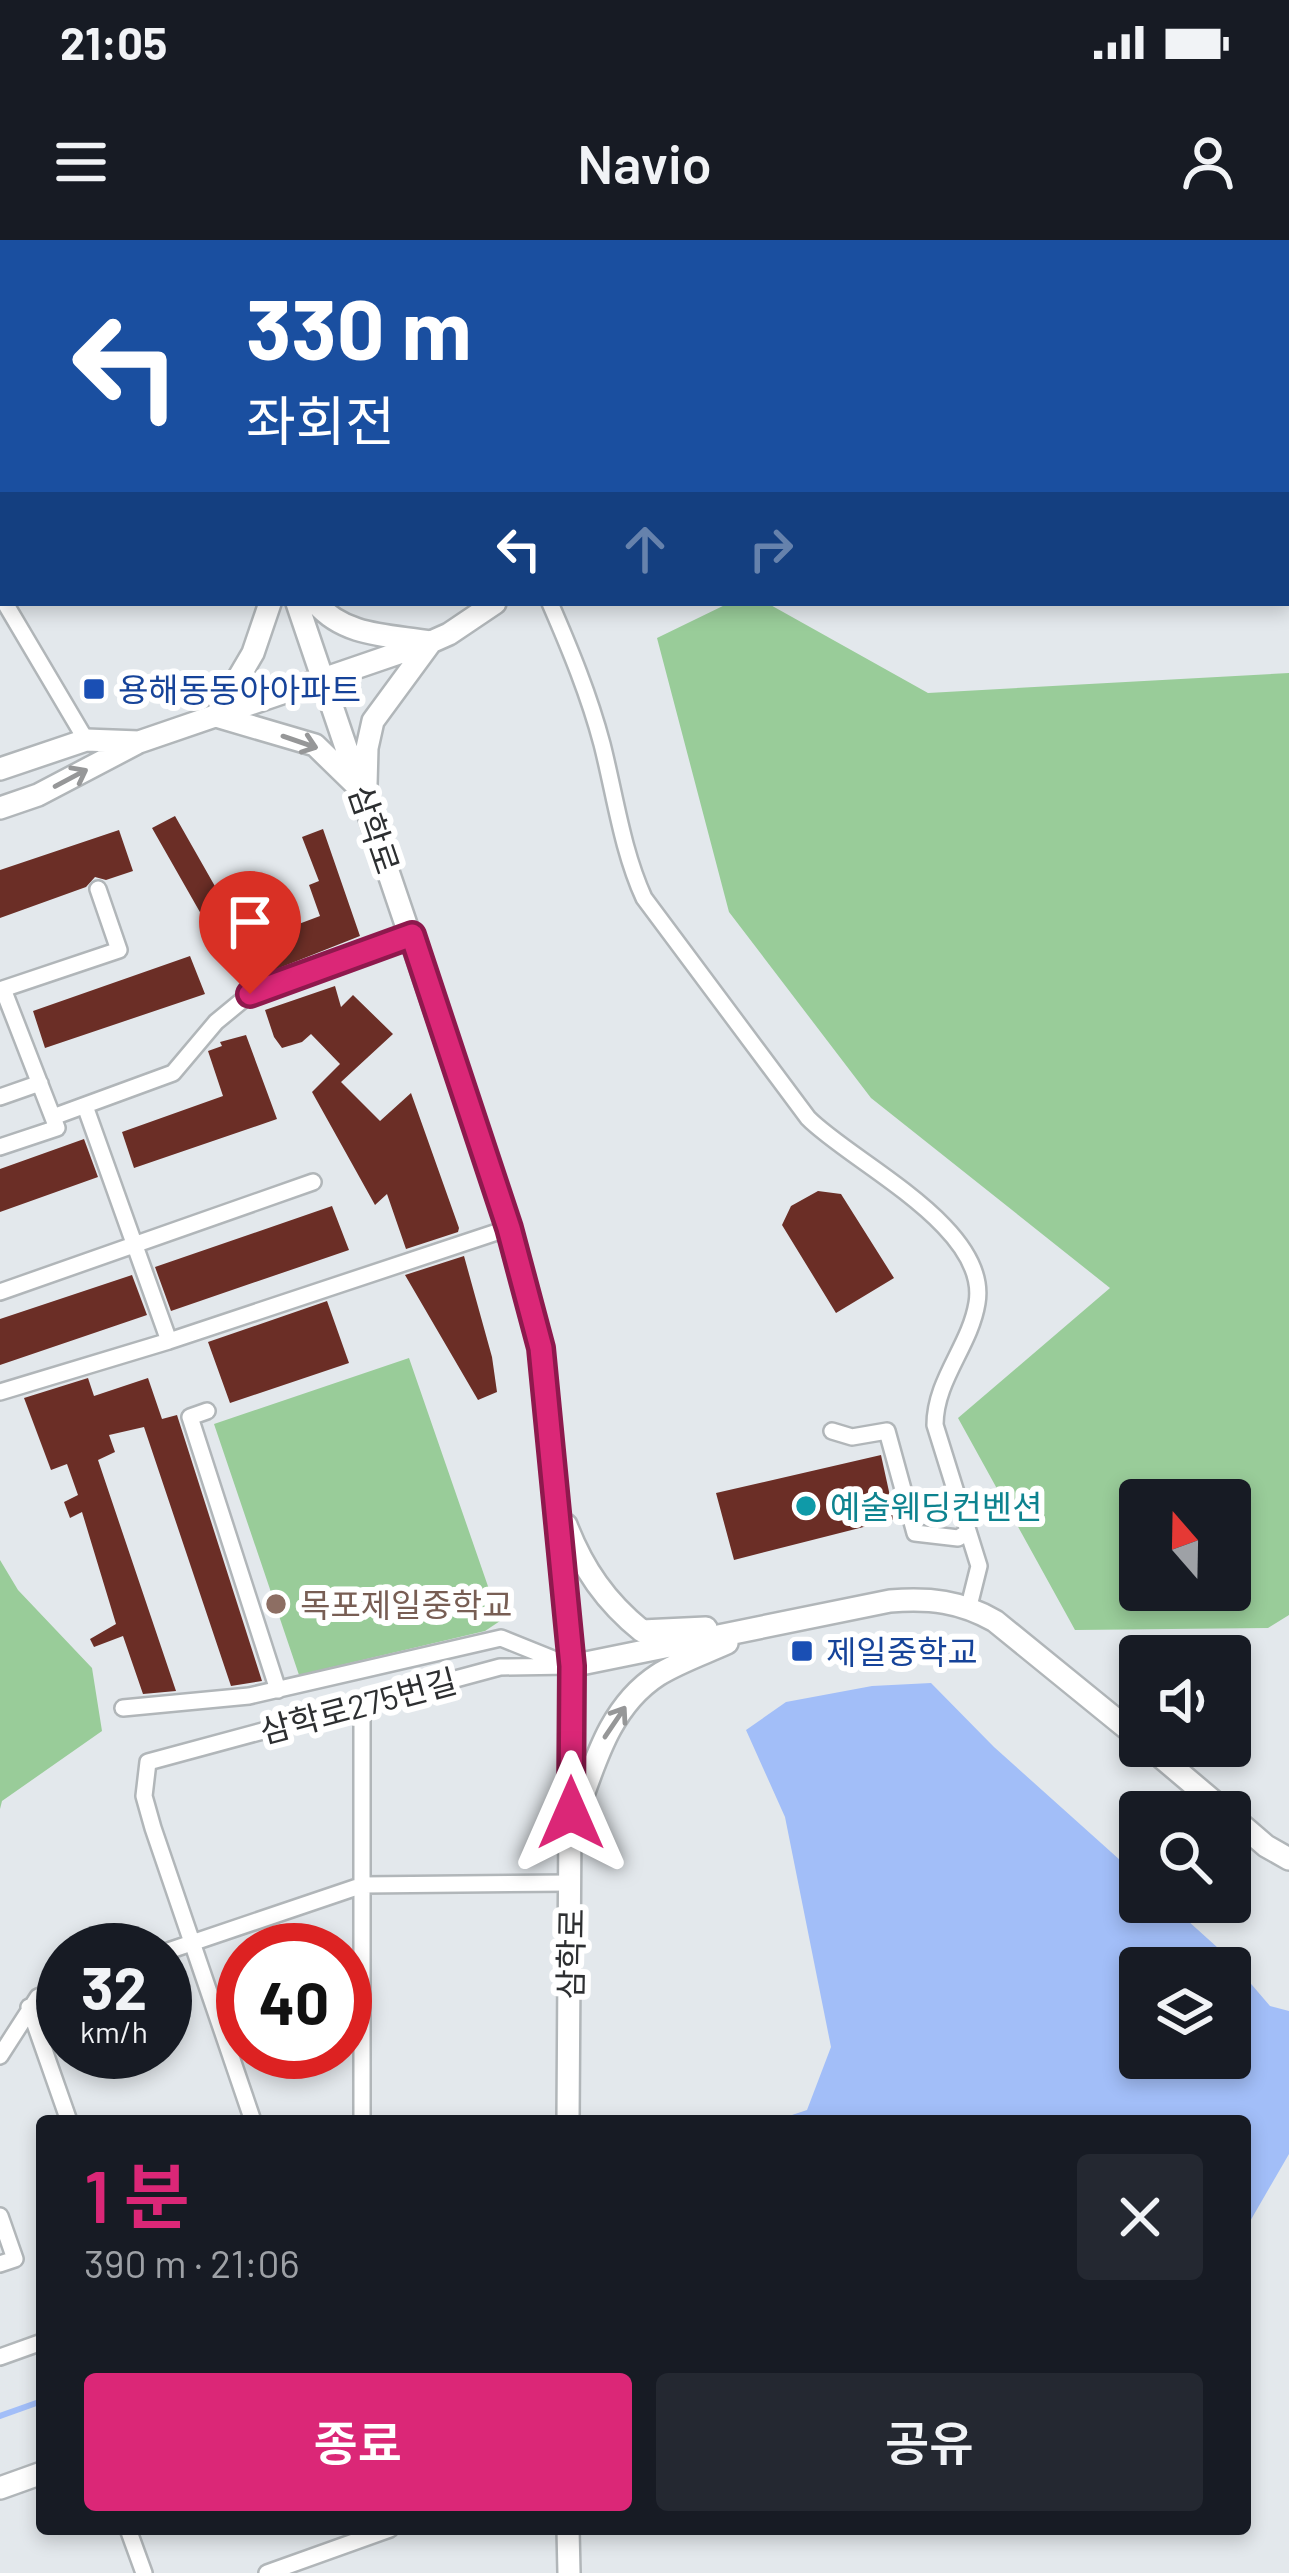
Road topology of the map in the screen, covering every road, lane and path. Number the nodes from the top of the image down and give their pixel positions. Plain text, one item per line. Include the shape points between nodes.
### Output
1 (6, 606) edge
2 (269, 606) edge
3 (298, 606) edge
4 (319, 606) edge
5 (491, 606) edge
6 (551, 606) edge
7 (430, 642) junction
8 (322, 680) junction
9 (216, 716) junction
10 (86, 740) junction
11 (140, 742) junction
12 (0, 769) edge
13 (365, 798) junction
14 (0, 808) edge
15 (98, 889) dead end
16 (412, 935) junction
17 (2, 990) edge
18 (40, 1083) junction
19 (0, 1096) edge
20 (85, 1106) junction
21 (53, 1117) junction
22 (0, 1148) edge
23 (313, 1182) dead end
24 (509, 1228) junction
25 (135, 1245) junction
26 (0, 1292) edge
27 (169, 1341) junction
28 (0, 1392) edge
29 (207, 1411) dead end
30 (832, 1431) dead end
31 (555, 1498) junction
32 (968, 1532) junction
33 (969, 1606) junction
34 (766, 1626) junction
35 (572, 1666) junction
36 (278, 1690) junction
37 (362, 1705) junction
38 (123, 1708) dead end
39 (1119, 1722) edge
40 (1173, 1767) edge
41 (1201, 1791) edge
42 (571, 1830) junction
43 (1251, 1833) edge
44 (1289, 1859) edge
45 (571, 1883) junction
46 (363, 1885) junction
47 (185, 1923) edge
48 (192, 1943) joint
49 (36, 1999) edge
50 (29, 2007) junction
51 (0, 2056) edge
52 (67, 2115) edge
53 (251, 2115) edge
54 (362, 2115) edge
55 (568, 2115) edge
56 (0, 2216) edge
57 (0, 2264) edge
58 (36, 2344) edge
59 (0, 2357) edge
60 (36, 2475) edge
61 (0, 2488) edge
62 (130, 2535) edge
63 (373, 2535) edge
64 (568, 2535) edge
65 (144, 2573) edge
66 (266, 2573) edge
67 (569, 2573) edge

1 - 10 street
2 - 9 street
3 - 8 street, 삼학로
4 - 7 street via 351,630
5 - 7 street
6 - 32 street via 601,738 644,898 808,1118 894,1180 966,1259 978,1302 935,1405 935,1425
7 - 8 street
7 - 13 street via 374,721
8 - 9 street
8 - 13 street, 삼학로
9 - 11 street
9 -> 13 street via 315,745
10 - 11 street
10 - 12 street
14 -> 11 street
13 - 16 street, 삼학로
15 - 17 street via 119,950
16 - 20 street via 250,994 173,1073
16 - 24 street, 삼학로
17 - 18 street
18 - 19 street
18 - 21 street
20 - 21 street
20 - 25 street
21 - 22 street via 58,1128
23 - 25 street
24 - 27 street
24 - 31 street, 삼학로 via 541,1348
25 - 26 street
25 - 27 street
27 - 28 street
29 - 36 street via 190,1417
30 - 32 street via 887,1431 915,1533
31 - 34 street via 595,1584 642,1631
31 - 35 street, 삼학로
32 - 33 street via 979,1566
33 - 34 street via 890,1601
33 - 39 street
34 - 35 street
42 -> 34 street via 601,1743 622,1709 657,1676
35 - 36 street via 501,1639
35 - 37 street, 삼학로275번길 via 500,1667
35 - 42 street, 삼학로
36 - 38 street
37 - 46 street
37 - 47 street, 삼학로275번길 via 148,1762 144,1796
40 - 41 street
42 - 45 street, 삼학로
43 - 44 street
45 - 46 street
45 - 55 street, 삼학로
46 - 48 street
46 - 54 street
48 - 53 street
49 - 50 street
50 - 51 street
50 - 52 street
56 - 57 street via 15,2259
58 - 59 street
60 - 61 street
62 - 65 street
63 - 66 street
64 - 67 street

